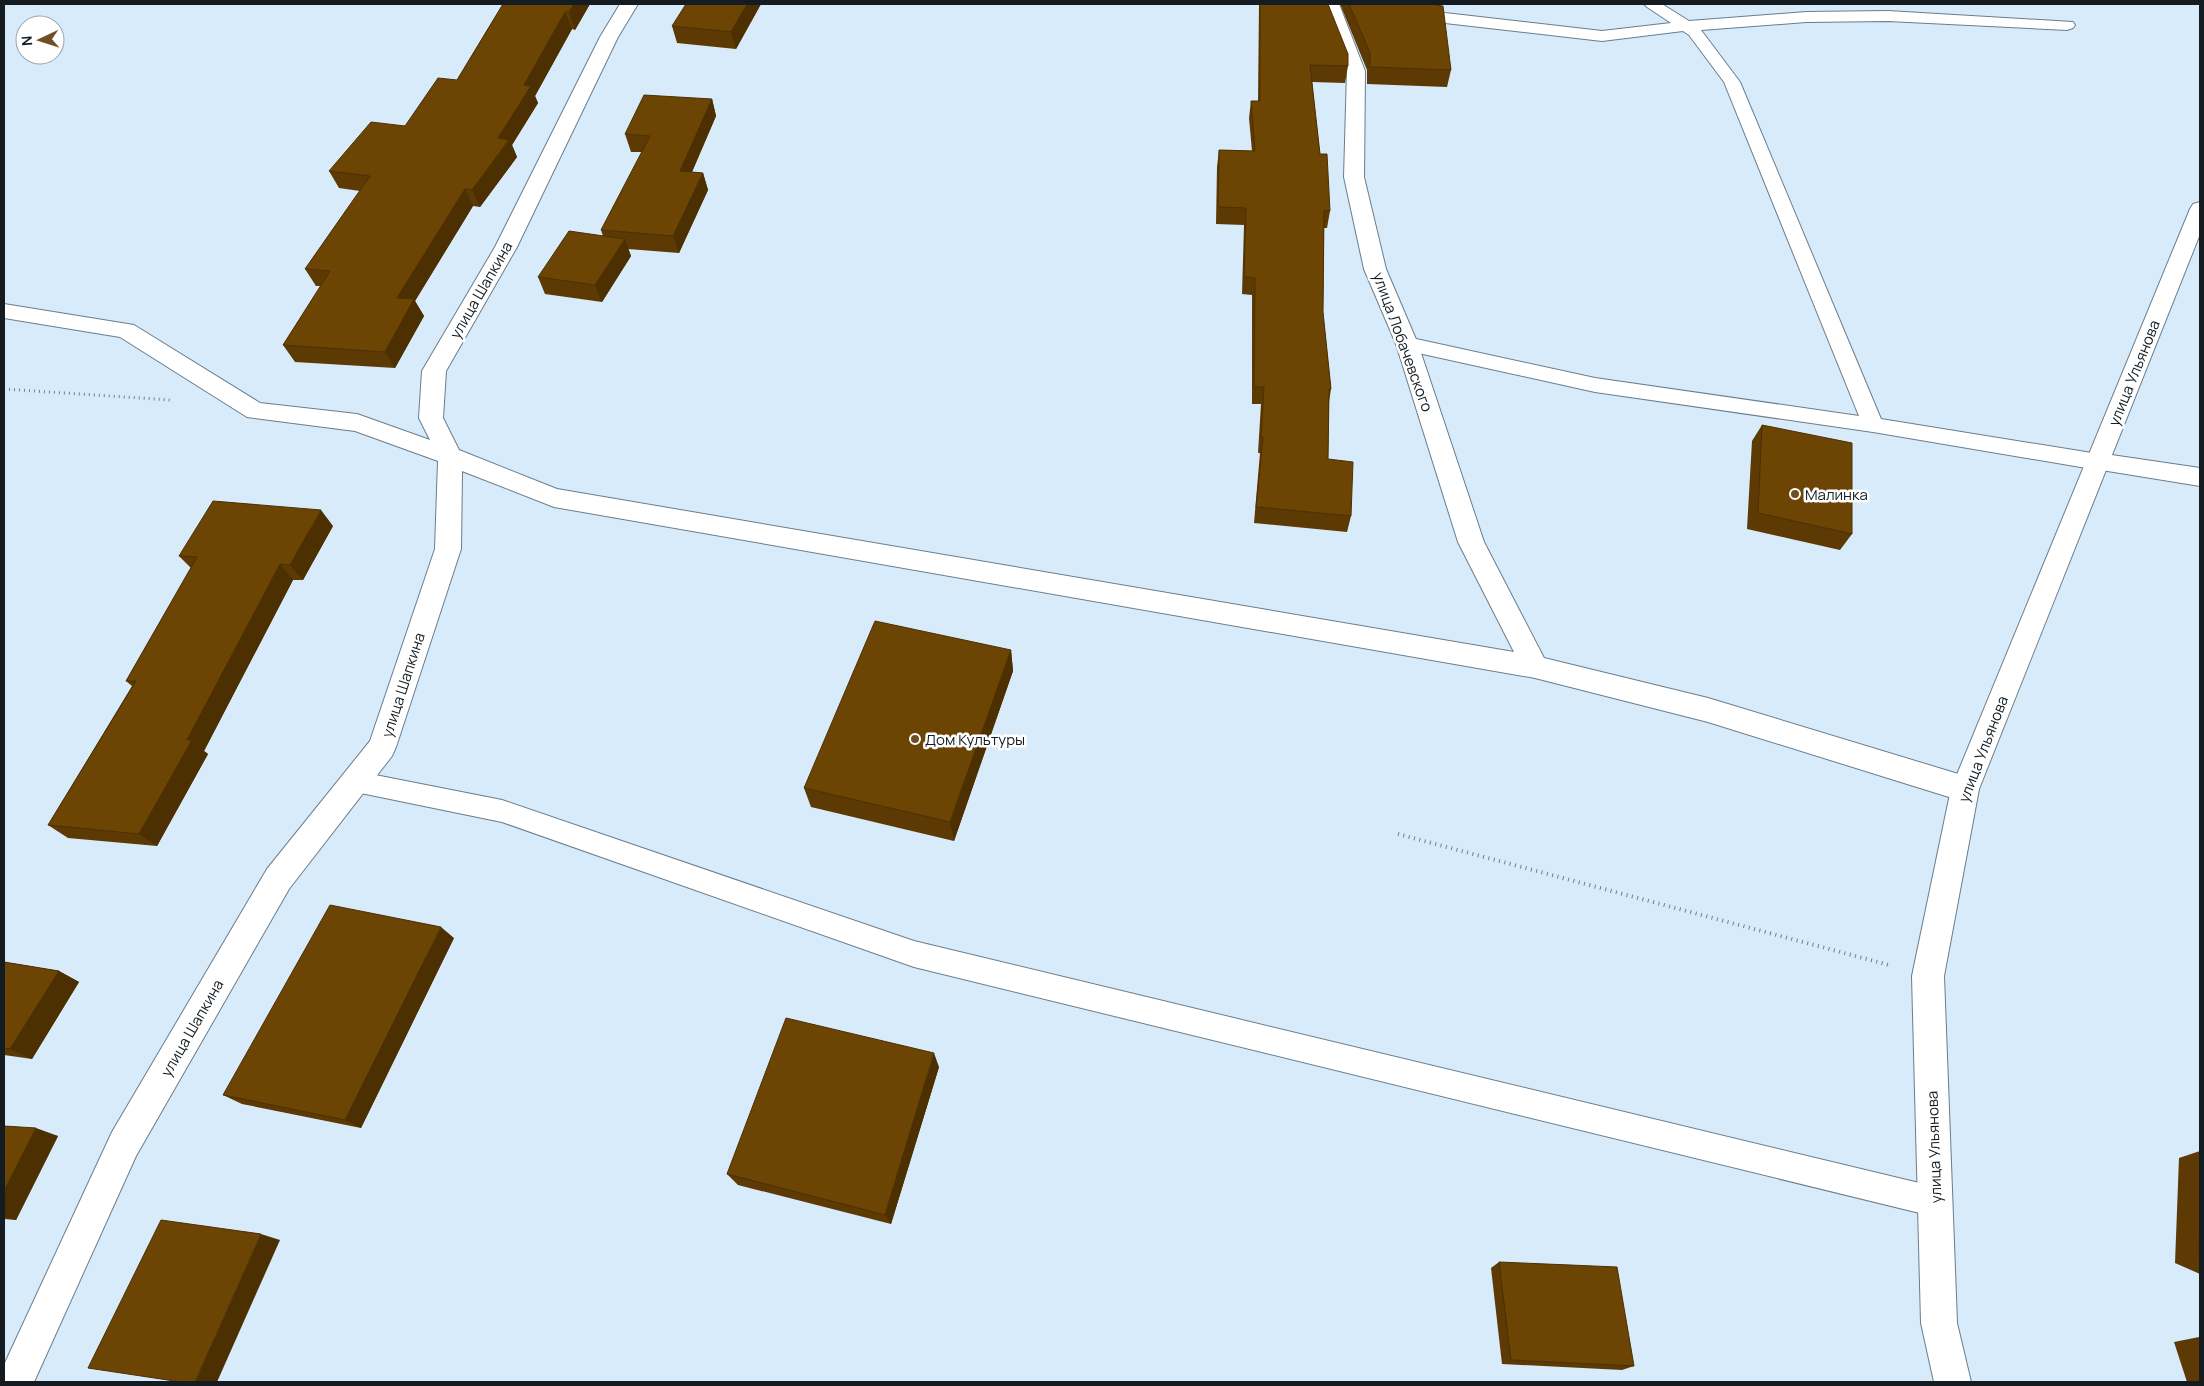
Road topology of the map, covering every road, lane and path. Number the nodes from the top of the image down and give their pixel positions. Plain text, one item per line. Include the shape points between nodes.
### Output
1 (629, 4) edge
2 (1330, 4) edge
3 (1377, 4) edge
4 (1652, 4) edge
5 (2067, 25) dead end
6 (1686, 26) junction
7 (2199, 214) edge
8 (4, 311) edge
9 (1407, 344) junction
10 (4, 389) edge
11 (174, 400) dead end
12 (1873, 425) junction
13 (450, 456) junction
14 (2098, 462) junction
15 (2200, 478) edge
16 (1535, 667) junction
17 (355, 782) junction
18 (1964, 789) junction
19 (1398, 834) dead end
20 (1928, 976) junction
21 (1936, 1202) junction
22 (15, 1382) edge
23 (1952, 1382) edge

1 - 13 street, улица Шапкина via 609,37 506,247 434,371 431,418
2 - 9 street, улица Лобачевского via 1356,71 1354,177 1375,269
3 - 6 lane via 1445,18 1602,36
4 - 6 lane
5 - 6 lane via 1888,16 1806,17
6 - 12 lane via 1695,32 1732,82
7 - 14 street, улица Ульянова
8 - 13 street via 126,330 255,411 356,423
9 - 12 lane via 1595,385
9 - 16 street, улица Лобачевского via 1471,542
10 - 11 path
12 - 14 lane
13 - 16 street via 554,498
13 - 17 street, улица Шапкина via 448,549 382,747
14 - 15 street
14 - 18 street, улица Ульянова
16 - 18 street via 1708,710
17 - 21 lane via 502,811 914,954
17 - 22 street, улица Шапкина via 278,879 124,1144
18 - 20 street, улица Ульянова
19 - 20 path
20 - 21 street, улица Ульянова
21 - 23 street, улица Ульянова via 1939,1323

